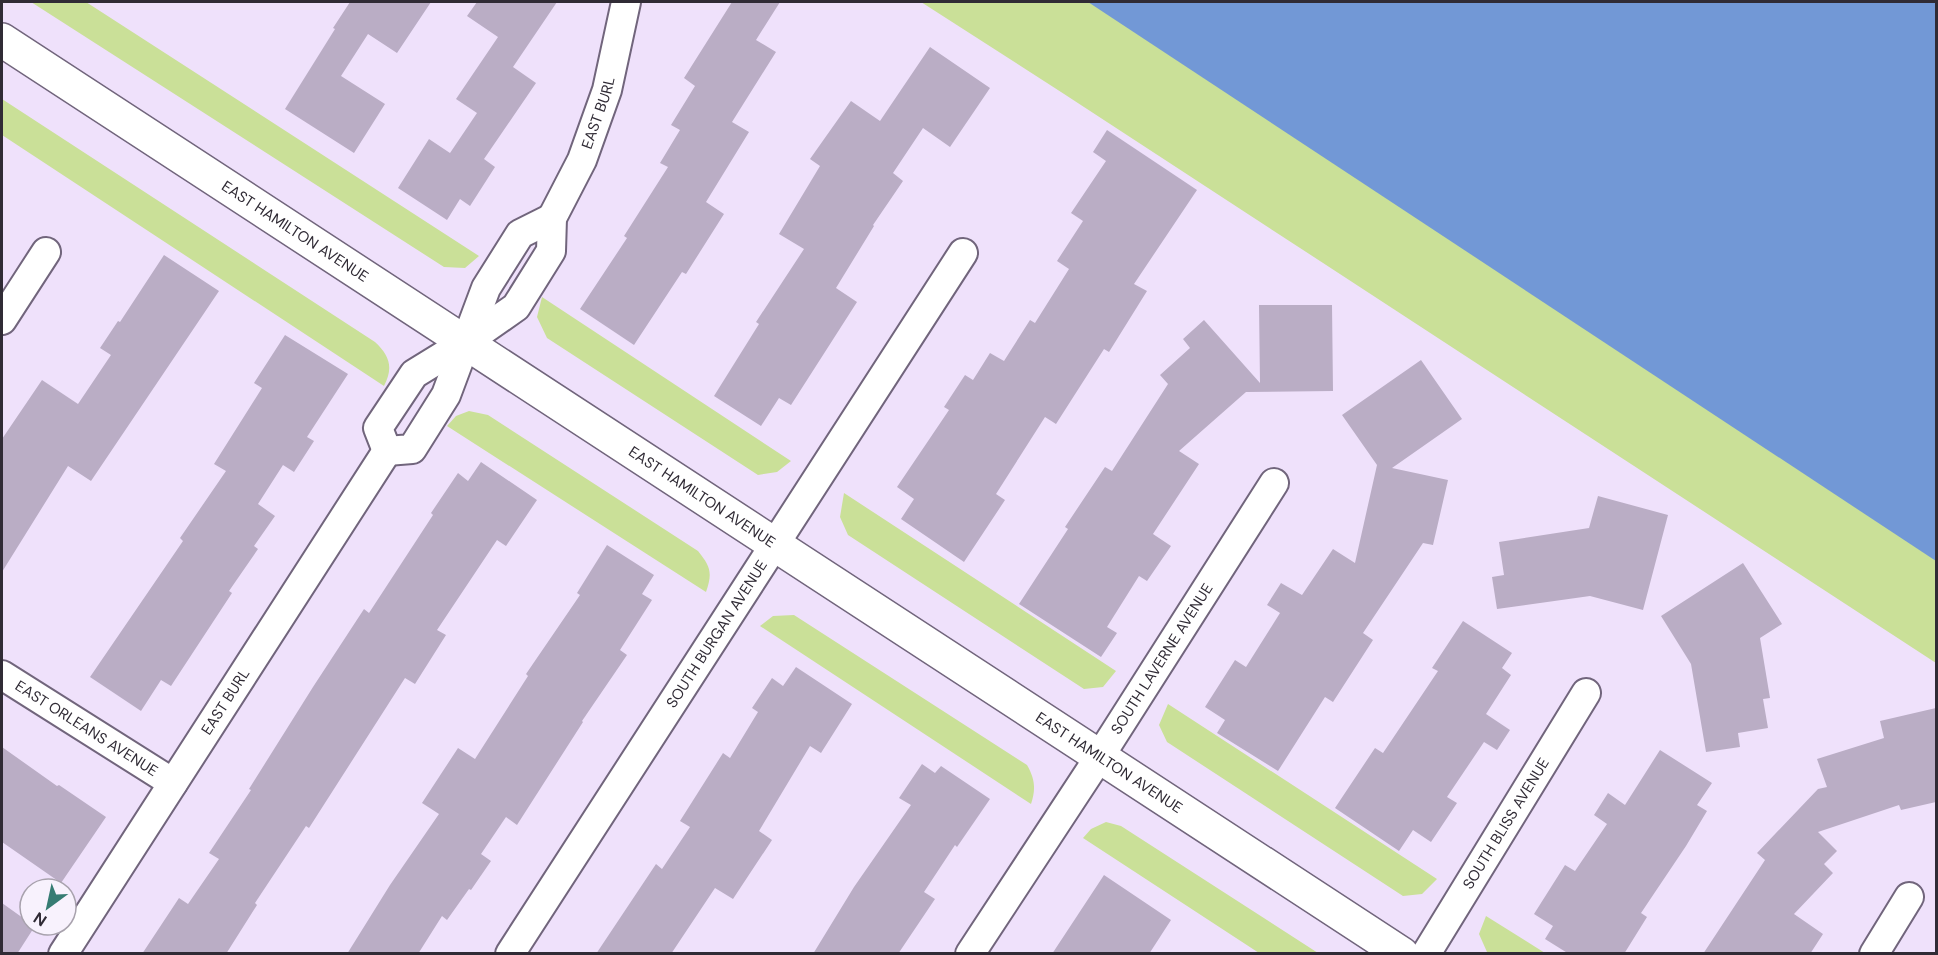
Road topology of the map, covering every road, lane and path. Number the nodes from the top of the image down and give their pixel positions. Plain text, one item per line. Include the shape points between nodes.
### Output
1 (626, 2) edge
2 (2, 40) edge
3 (46, 252) dead end
4 (963, 253) dead end
5 (2, 320) edge
6 (466, 342) junction
7 (387, 451) junction
8 (1274, 483) dead end
9 (774, 544) junction
10 (2, 675) edge
11 (1586, 693) dead end
12 (1100, 756) junction
13 (173, 783) junction
14 (1909, 897) dead end
15 (63, 954) edge
16 (510, 954) edge
17 (970, 954) edge
18 (1402, 954) edge
19 (1426, 954) edge
20 (1874, 954) edge

1 - 6 street, EAST BURL via 607,90 582,160 552,218 551,251 516,307
2 - 6 street, EAST HAMILTON AVENUE
3 - 5 street
4 - 9 street, SOUTH BURGAN AVENUE
6 - 7 street via 446,395 412,449
6 - 7 street, EAST BURL via 414,375 378,428
6 - 9 street, EAST HAMILTON AVENUE
7 - 13 street, EAST BURL
8 - 12 street, SOUTH LAVERNE AVENUE
9 - 12 street, EAST HAMILTON AVENUE
9 - 16 street, SOUTH BURGAN AVENUE
10 - 13 street, EAST ORLEANS AVENUE
11 - 19 street, SOUTH BLISS AVENUE
12 - 17 street, SOUTH LAVERNE AVENUE
12 - 18 street, EAST HAMILTON AVENUE
13 - 15 street, EAST BURL
14 - 20 street

